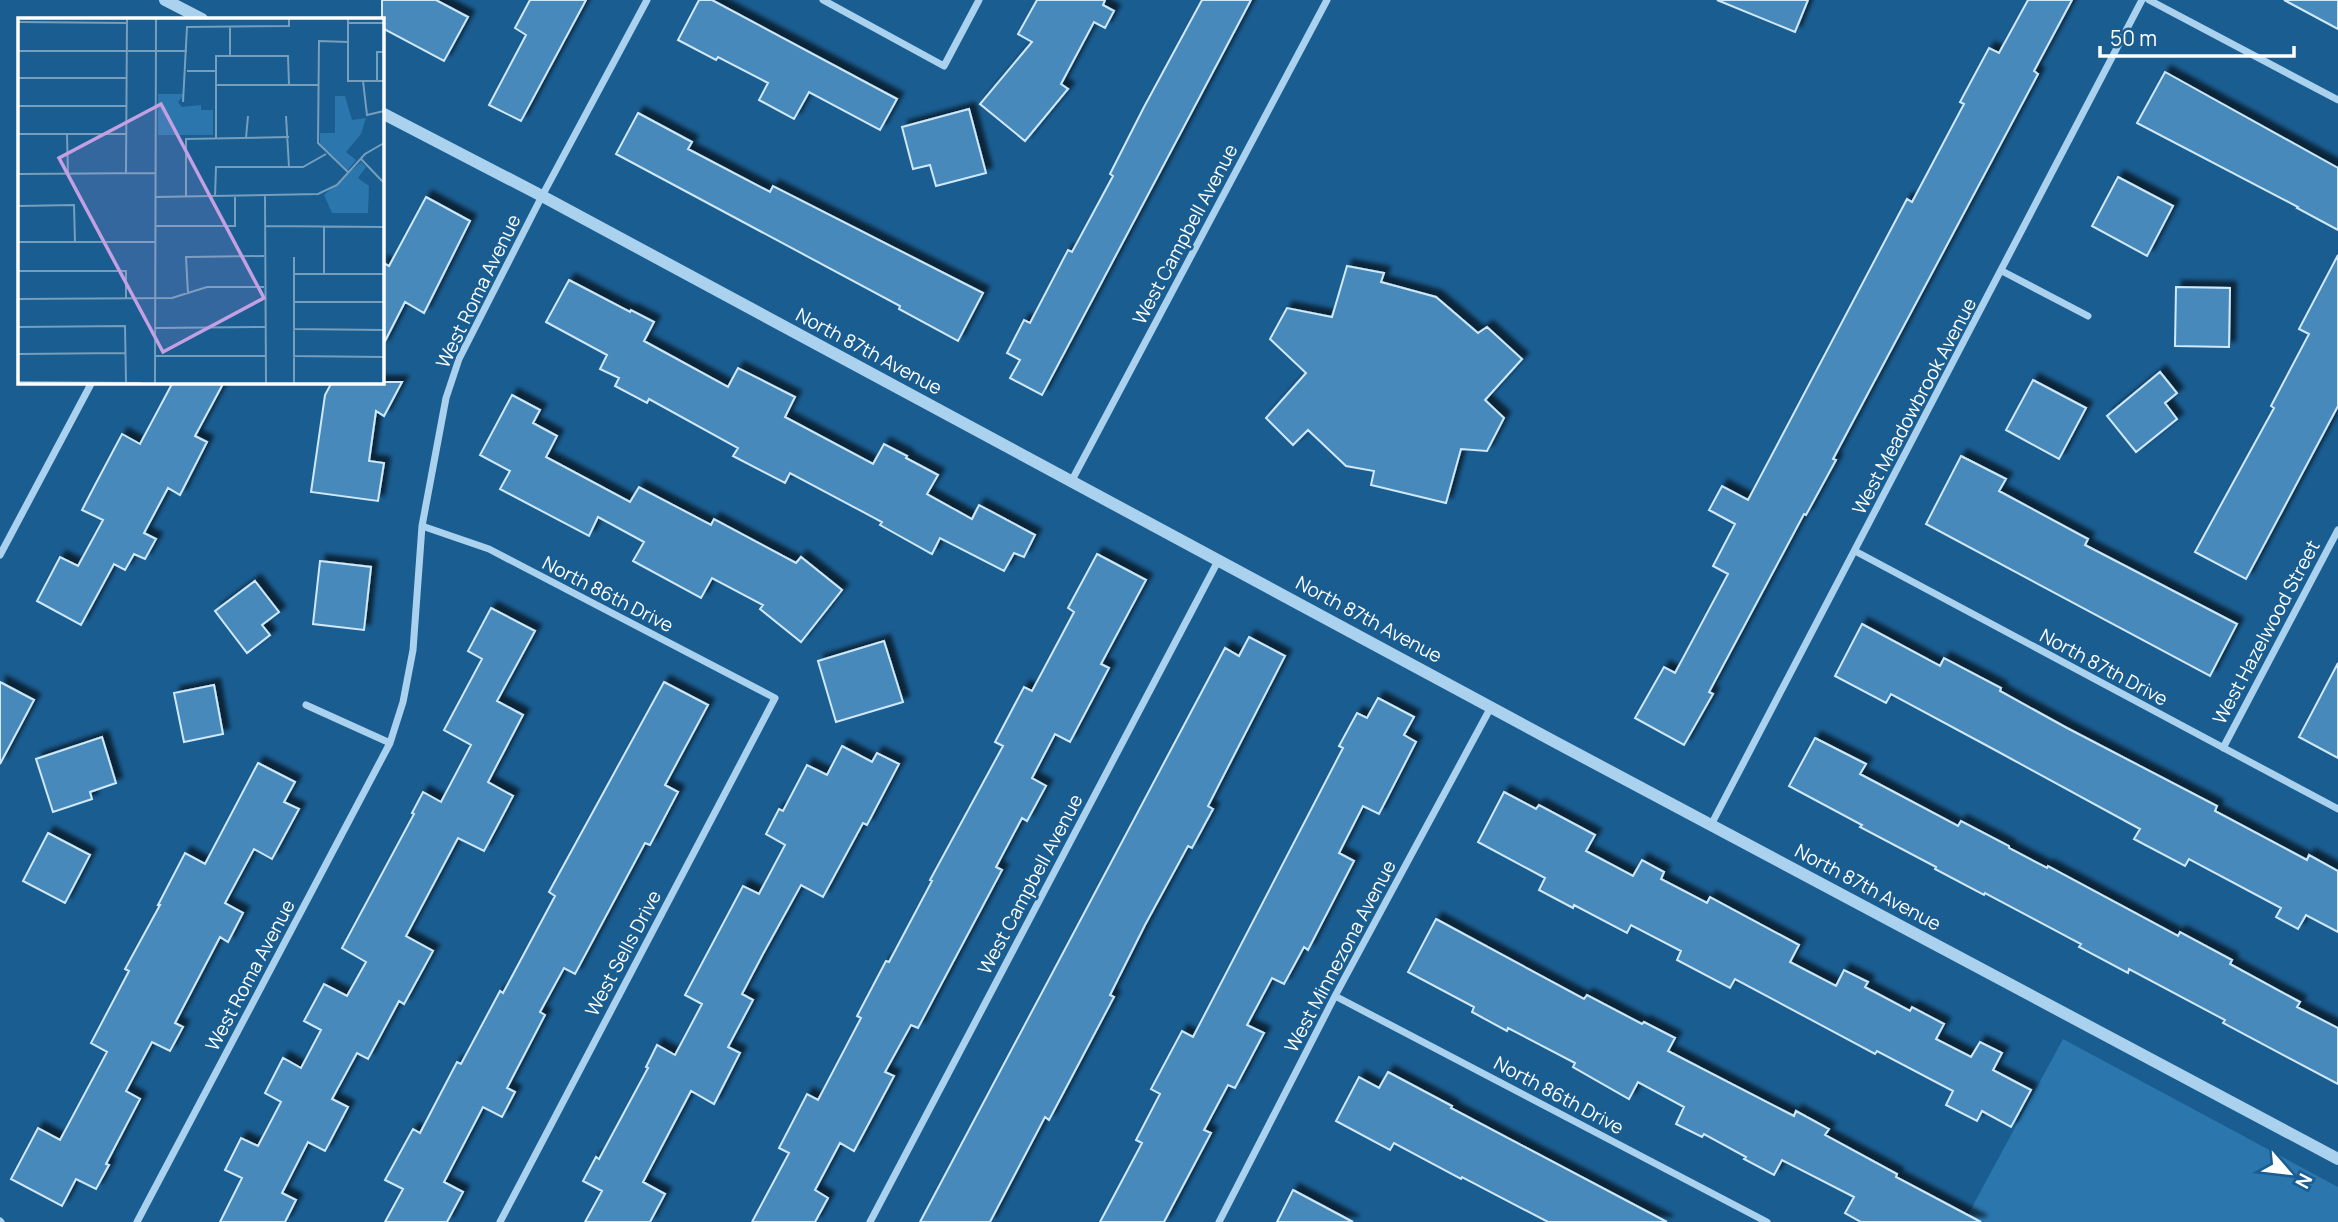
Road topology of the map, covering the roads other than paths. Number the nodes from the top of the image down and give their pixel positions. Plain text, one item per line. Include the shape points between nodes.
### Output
1 (165, 0) edge
2 (647, 0) edge
3 (823, 0) edge
4 (979, 0) edge
5 (1327, 0) edge
6 (2142, 0) edge
7 (2149, 0) edge
8 (200, 18) edge
9 (2338, 100) edge
10 (383, 114) edge
11 (542, 196) junction
12 (2002, 271) junction
13 (2088, 316) dead end
14 (91, 383) edge
15 (1071, 482) junction
16 (422, 526) junction
17 (2338, 530) edge
18 (1855, 551) junction
19 (0, 555) edge
20 (1218, 561) junction
21 (775, 698) joint
22 (306, 705) dead end
23 (1491, 706) junction
24 (390, 743) junction
25 (2223, 748) junction
26 (2338, 809) edge
27 (1710, 825) junction
28 (1335, 996) junction
29 (2338, 1159) edge
30 (137, 1222) edge
31 (500, 1222) edge
32 (870, 1222) edge
33 (1219, 1222) edge
34 (1767, 1222) edge

1 - 8 street
2 - 11 street, West Roma Avenue
3 - 4 street via 944,66
5 - 15 street, West Campbell Avenue
6 - 12 street, West Meadowbrook Avenue
7 - 9 street
10 - 11 street, North 87th Avenue
11 - 15 street, North 87th Avenue
11 - 16 street, West Roma Avenue via 459,359 446,398
12 - 13 street
12 - 18 street, West Meadowbrook Avenue
14 - 19 street
15 - 20 street, North 87th Avenue
16 - 21 street, North 86th Drive via 489,550
16 - 24 street, West Roma Avenue via 413,650
17 - 25 street, West Hazelwood Street
18 - 25 street, North 87th Drive
18 - 27 street, West Meadowbrook Avenue
20 - 23 street, North 87th Avenue
20 - 32 street, West Campbell Avenue
21 - 31 street, West Sells Drive
22 - 24 street
23 - 27 street, North 87th Avenue
23 - 28 street, West Minnezona Avenue
24 - 30 street, West Roma Avenue
25 - 26 street, North 87th Drive
27 - 29 street, North 87th Avenue
28 - 33 street, West Minnezona Avenue
28 - 34 street, North 86th Drive

